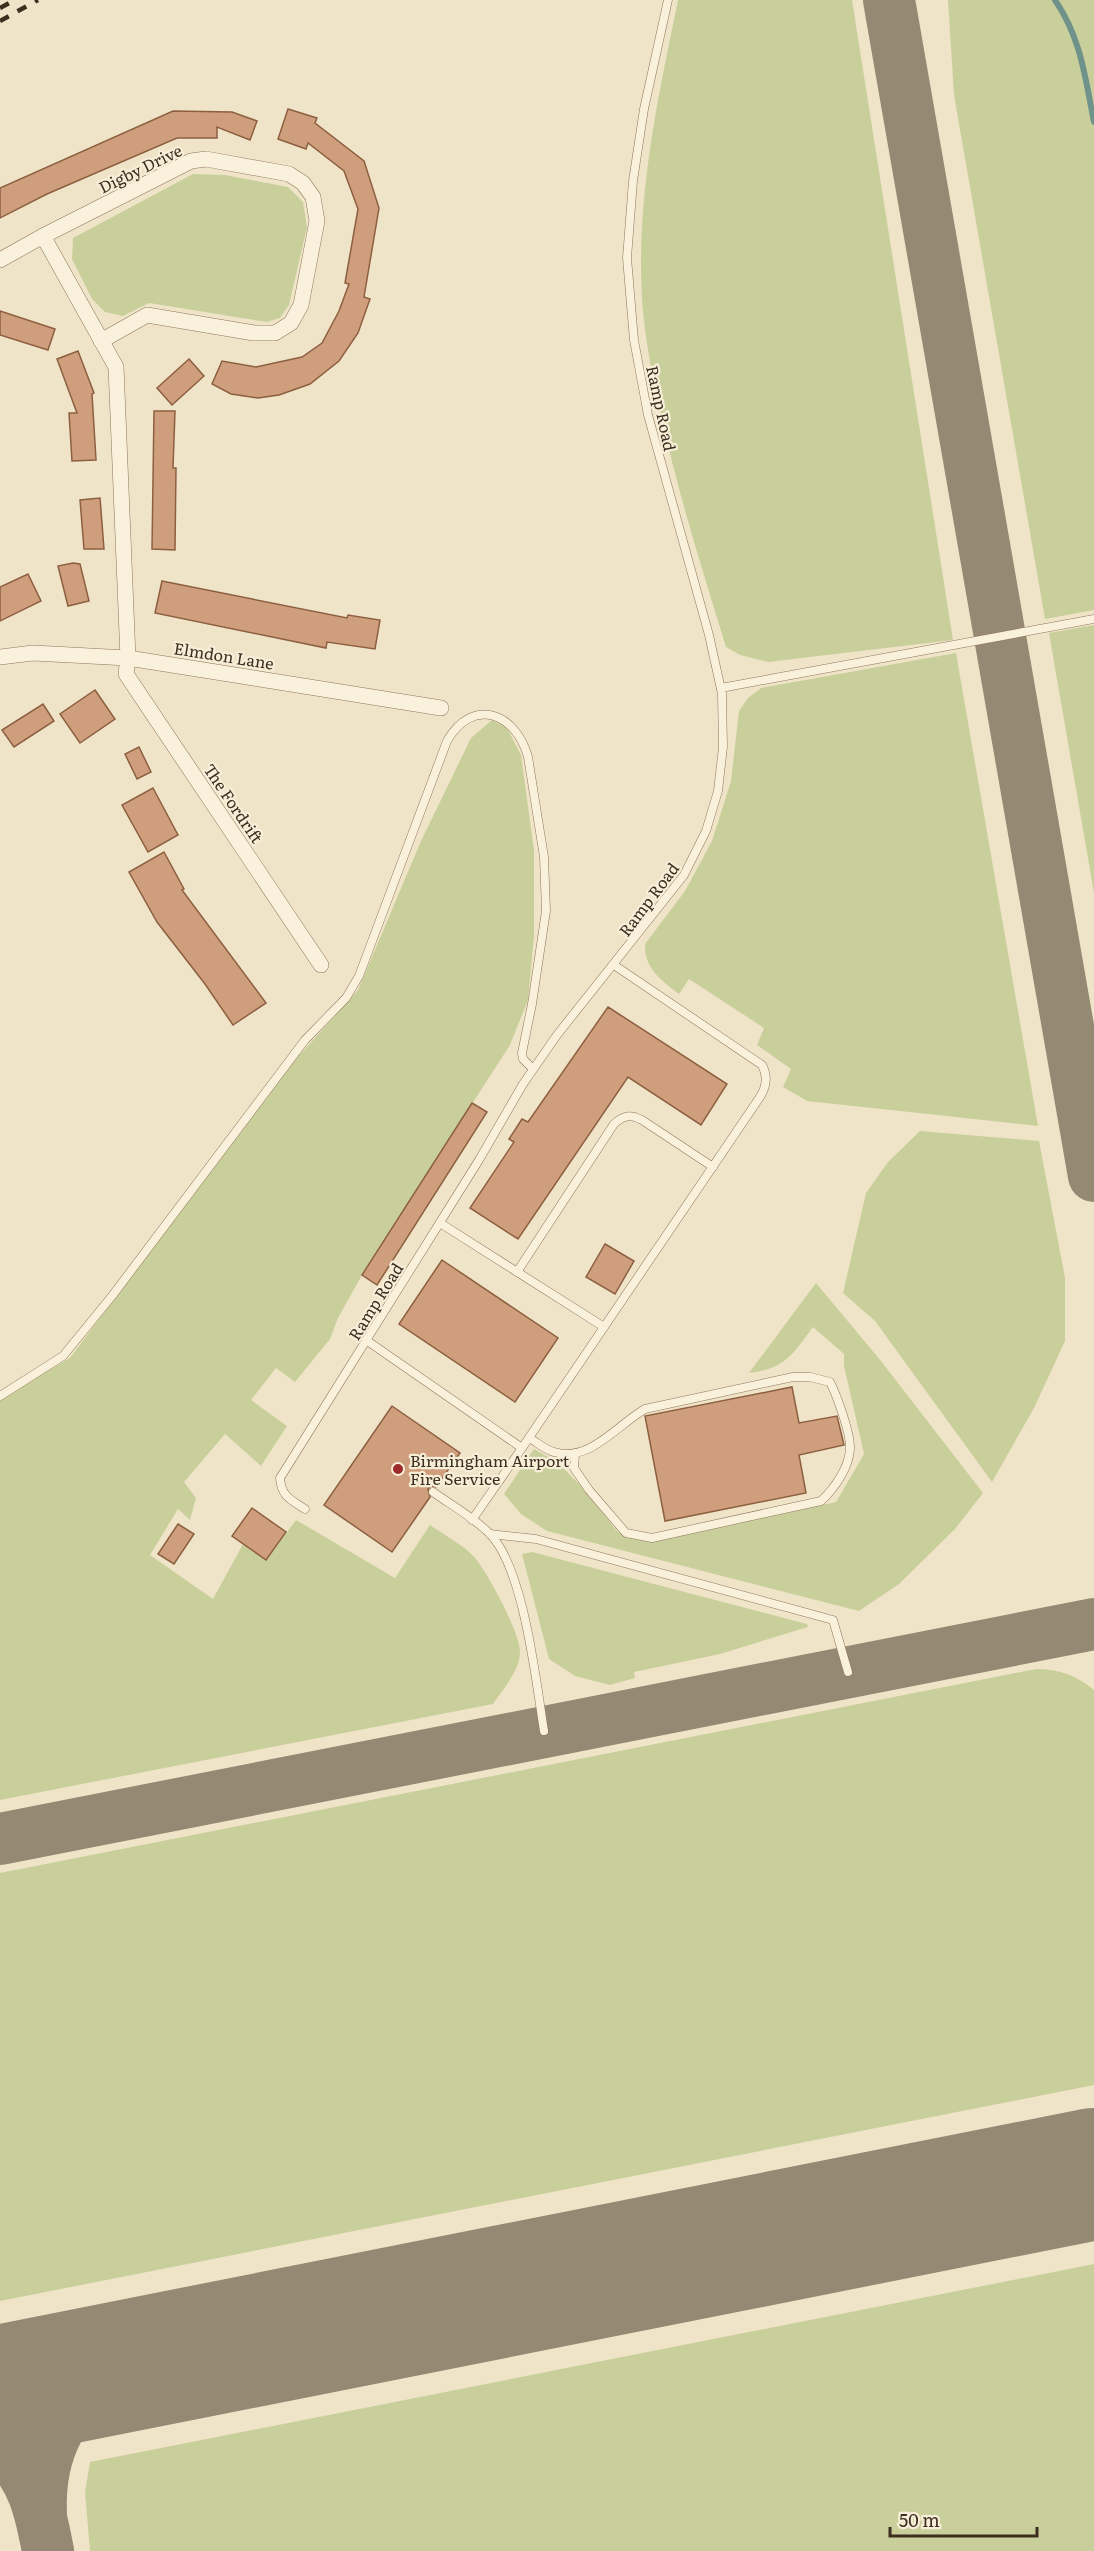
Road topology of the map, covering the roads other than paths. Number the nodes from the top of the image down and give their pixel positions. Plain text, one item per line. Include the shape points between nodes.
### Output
1 (668, 0) edge
2 (43, 236) junction
3 (0, 260) edge
4 (101, 340) junction
5 (1094, 619) edge
6 (0, 657) edge
7 (128, 658) junction
8 (721, 688) junction
9 (441, 708) dead end
10 (321, 965) dead end
11 (614, 965) junction
12 (533, 1069) junction
13 (713, 1167) junction
14 (440, 1223) junction
15 (517, 1272) junction
16 (604, 1327) junction
17 (366, 1340) junction
18 (0, 1396) edge
19 (529, 1438) junction
20 (522, 1448) junction
21 (575, 1454) junction
22 (433, 1492) dead end
23 (305, 1509) dead end
24 (472, 1520) junction
25 (490, 1534) junction
26 (848, 1672) dead end
27 (544, 1731) dead end

1 - 8 lane, Ramp Road via 644,109 627,258 634,340 648,415
2 - 3 street, Digby Drive
2 - 4 street
2 - 4 street, Digby Drive via 191,161 206,159 289,174 303,183 313,197 317,221 301,305 291,323 275,333 254,333 147,315
4 - 7 street via 116,367
5 - 8 lane
6 - 7 street, Elmdon Lane via 33,653
7 - 9 street, Elmdon Lane
7 - 10 street, The Fordrift via 126,674
8 - 11 lane, Ramp Road via 723,747 718,791 706,831 684,875
11 - 12 lane, Ramp Road
11 - 13 lane via 762,1065 766,1073 765,1089
12 - 14 lane, Ramp Road
12 - 18 lane via 522,1053 546,900 544,857 530,768 518,733 488,714 477,713 454,728 447,741 359,976 346,998 305,1040 63,1356
13 - 15 lane via 642,1120 622,1116
13 - 16 lane
14 - 15 lane
14 - 17 lane, Ramp Road
15 - 16 lane
16 - 19 lane
17 - 20 lane
17 - 23 lane, Ramp Road via 280,1478 280,1488 286,1497
19 - 20 lane
19 - 21 lane via 554,1452
20 - 24 lane
21 - 21 lane via 605,1440 645,1409 802,1377 830,1382 838,1396 851,1447 837,1482 821,1501 652,1538 626,1533 614,1521 574,1468
22 - 24 lane
24 - 25 lane
25 - 26 lane via 536,1539 833,1620
25 - 27 lane via 506,1559 520,1595

